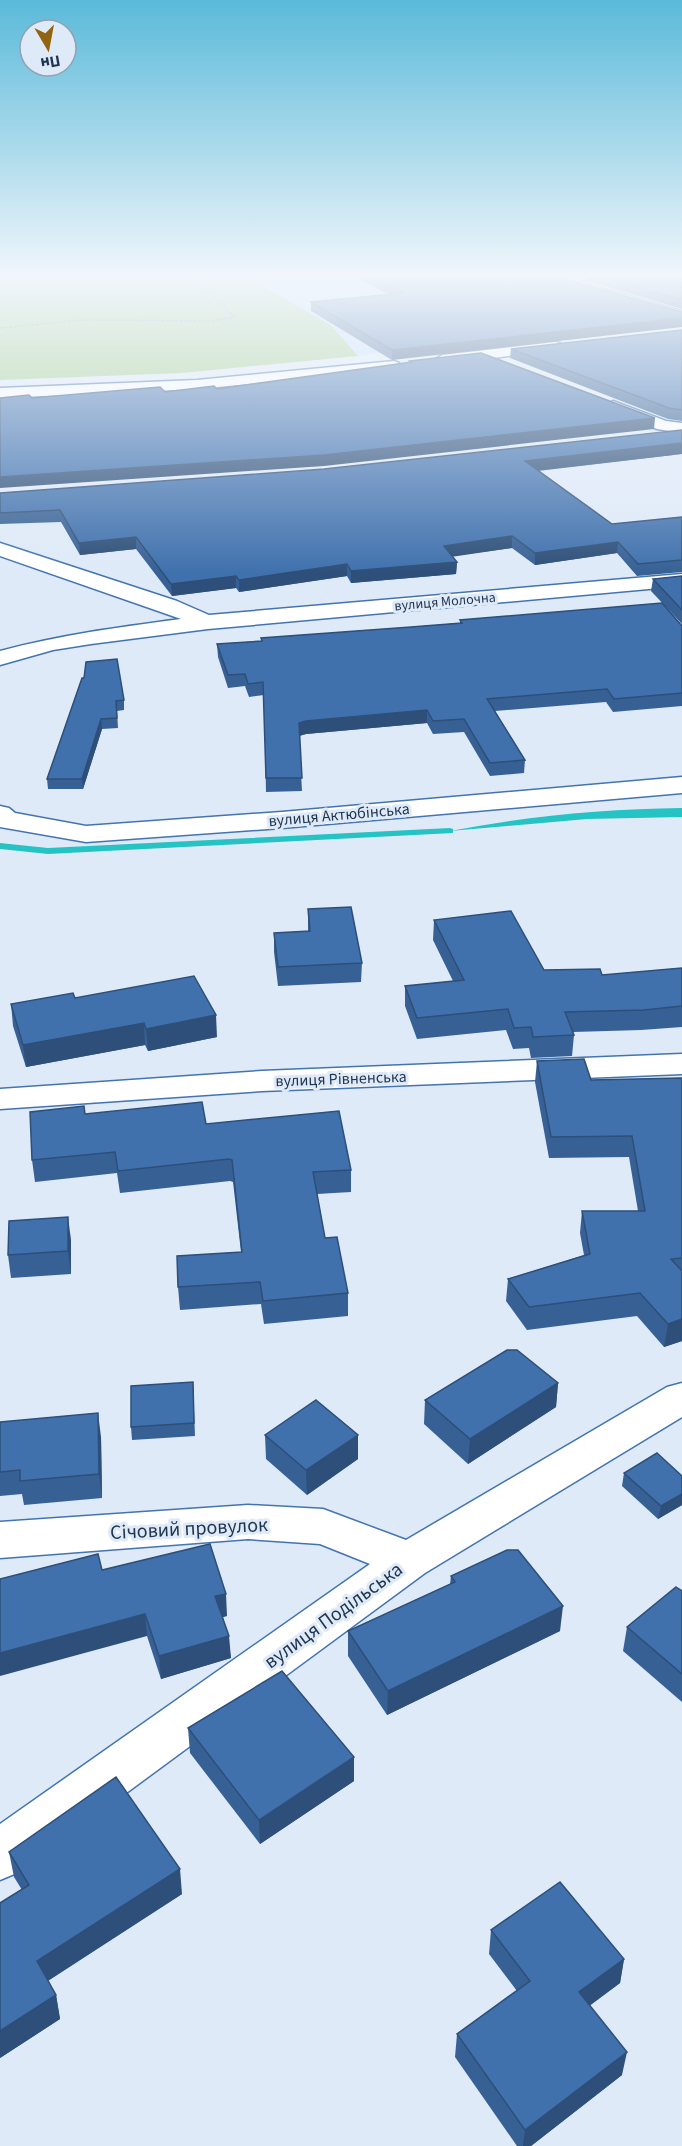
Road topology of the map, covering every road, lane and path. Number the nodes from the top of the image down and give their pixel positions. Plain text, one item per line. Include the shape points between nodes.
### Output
1 (324, 373) edge
2 (0, 393) edge
3 (599, 400) edge
4 (682, 428) edge
5 (682, 433) edge
6 (646, 437) edge
7 (0, 549) edge
8 (682, 580) edge
9 (208, 622) junction
10 (0, 658) edge
11 (682, 785) edge
12 (0, 814) edge
13 (682, 1064) edge
14 (0, 1099) edge
15 (682, 1398) edge
16 (0, 1540) edge
17 (409, 1560) junction
18 (0, 1855) edge

1 - 2 street via 230,383
3 - 4 street via 663,425
5 - 6 street
7 - 9 street, вулиця Молочна
8 - 9 street, вулиця Молочна
9 - 10 street, вулиця Молочна via 91,637
11 - 12 street, вулиця Актюбінська via 86,834 6,820
13 - 14 street, вулиця Рівненська via 262,1081
15 - 17 street, вулиця Подільська
16 - 17 street, Січовий провулок via 248,1522 323,1527
17 - 18 street, вулиця Подільська

